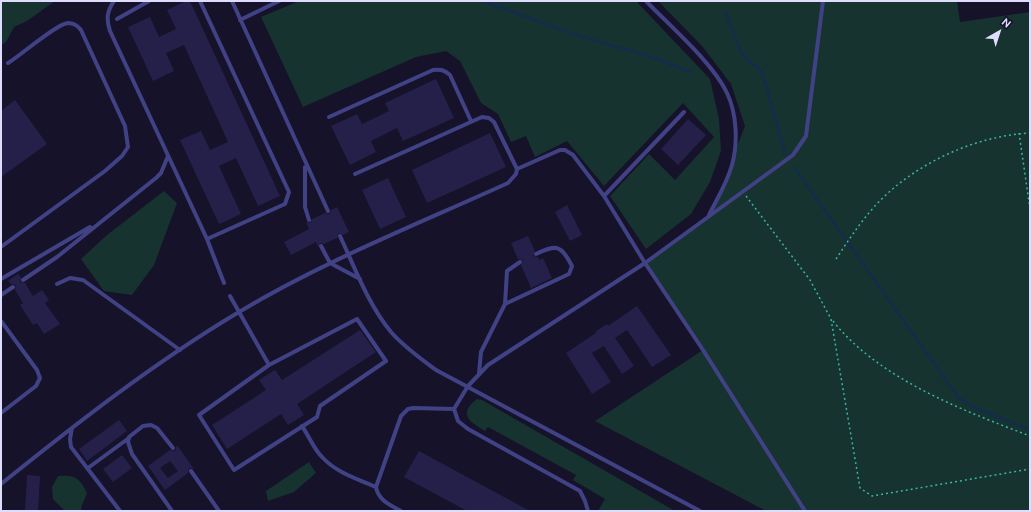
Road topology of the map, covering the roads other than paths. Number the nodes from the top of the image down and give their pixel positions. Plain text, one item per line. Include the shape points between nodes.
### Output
1 (114, 1) edge
2 (149, 1) edge
3 (200, 1) edge
4 (232, 1) edge
5 (279, 1) edge
6 (646, 1) edge
7 (823, 1) edge
8 (117, 19) dead end
9 (240, 20) junction
10 (8, 63) dead end
11 (684, 112) dead end
12 (329, 117) dead end
13 (471, 121) junction
14 (168, 156) junction
15 (306, 165) junction
16 (517, 169) junction
17 (355, 174) dead end
18 (604, 196) junction
19 (328, 211) dead end
20 (708, 217) junction
21 (309, 220) dead end
22 (99, 222) junction
23 (340, 236) dead end
24 (207, 239) junction
25 (321, 246) dead end
26 (1, 247) edge
27 (536, 254) dead end
28 (349, 255) junction
29 (520, 262) dead end
30 (330, 263) junction
31 (645, 263) junction
32 (1, 279) edge
33 (360, 279) junction
34 (23, 280) dead end
35 (224, 283) dead end
36 (57, 284) dead end
37 (13, 287) dead end
38 (1, 295) edge
39 (230, 296) dead end
40 (505, 304) junction
41 (239, 312) junction
42 (1, 321) edge
43 (180, 350) junction
44 (269, 365) junction
45 (479, 373) junction
46 (468, 386) junction
47 (454, 409) junction
48 (1, 413) edge
49 (74, 426) junction
50 (302, 426) junction
51 (129, 437) junction
52 (173, 448) dead end
53 (88, 468) junction
54 (191, 471) dead end
55 (1, 484) edge
56 (376, 487) junction
57 (120, 511) edge
58 (172, 511) edge
59 (219, 511) edge
60 (401, 511) edge
61 (588, 511) edge
62 (700, 511) edge
63 (805, 511) edge

1 - 14 lane via 108,9 107,21 110,31
2 - 8 lane
3 - 24 lane via 289,192 285,204
4 - 9 lane
5 - 9 lane
6 - 20 lane via 715,74 727,93 735,130 732,165
7 - 20 lane via 806,136 793,155
9 - 15 lane
10 - 26 lane via 59,26 69,23 78,26 125,126 128,146 122,156 105,171
11 - 18 lane
12 - 13 lane via 440,69 450,75
13 - 16 lane via 482,117 494,122
13 - 17 lane
14 - 22 lane via 156,178
14 - 24 lane
15 - 19 lane
15 - 21 lane via 305,207
16 - 18 lane via 565,150 573,155
16 - 28 lane via 508,183
18 - 31 lane
20 - 31 lane
22 - 32 lane
22 - 34 lane via 57,257
23 - 28 lane
24 - 35 lane
25 - 30 lane
27 - 40 lane via 550,248 560,248 572,266 569,274
28 - 30 lane
28 - 33 lane
29 - 40 lane via 507,270
30 - 33 lane
30 - 41 lane
31 - 45 lane
31 - 63 lane
33 - 46 lane via 375,308 392,332 436,370
36 - 43 lane via 70,278 83,280
37 - 38 lane
39 - 41 lane
40 - 45 lane via 481,352
41 - 43 lane
41 - 44 lane
42 - 48 lane via 37,370 40,378 36,386
43 - 49 lane
44 - 50 lane via 199,415 234,470
44 - 50 lane via 357,319 386,361 320,406 317,416
45 - 46 lane
46 - 47 lane
46 - 62 lane
47 - 56 lane via 413,408 404,412
47 - 61 lane via 458,421 468,429 580,491
49 - 53 lane via 70,432 71,446
49 - 55 lane
50 - 56 lane via 330,465 342,473
51 - 52 lane via 143,426 151,425 157,428
51 - 53 lane
51 - 58 lane via 132,454
53 - 57 lane
54 - 59 lane
56 - 60 lane via 381,499

